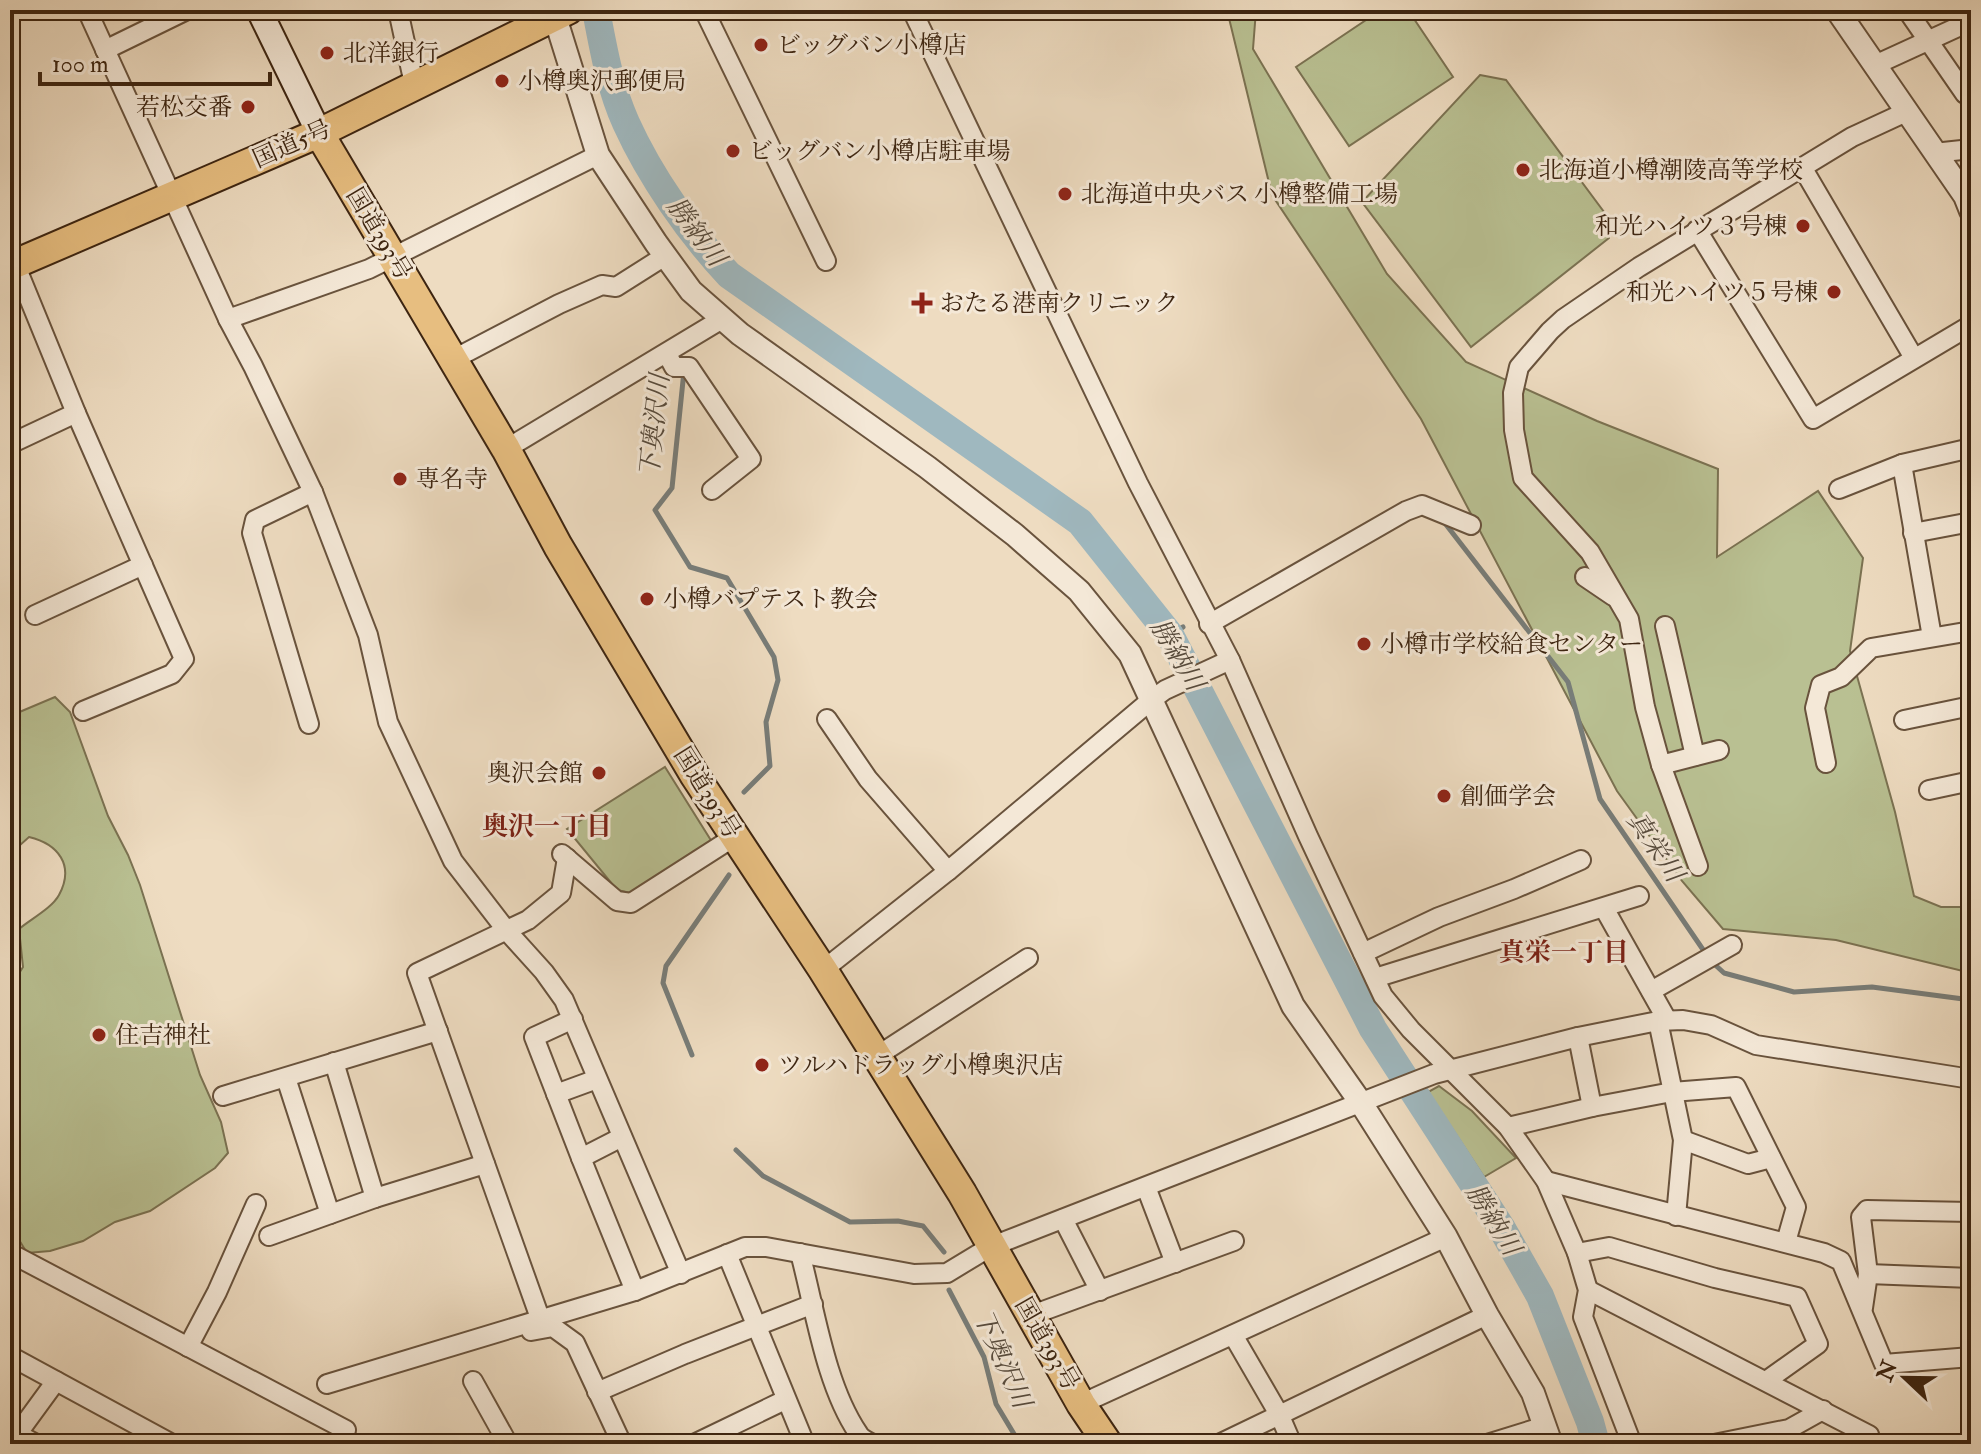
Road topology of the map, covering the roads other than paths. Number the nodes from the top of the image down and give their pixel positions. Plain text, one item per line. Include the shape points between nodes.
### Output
1 (87, 10) edge
2 (187, 10) edge
3 (259, 10) edge
4 (398, 10) edge
5 (704, 10) edge
6 (912, 10) edge
7 (1907, 10) edge
8 (1841, 11) edge
9 (562, 13) edge
10 (1971, 21) edge
11 (1928, 41) junction
12 (105, 50) junction
13 (1875, 65) junction
14 (414, 84) junction
15 (1965, 94) dead end
16 (1906, 112) junction
17 (319, 133) junction
18 (1971, 149) edge
19 (1934, 153) junction
20 (598, 155) junction
21 (1802, 167) junction
22 (172, 195) junction
23 (1971, 211) edge
24 (1697, 230) junction
25 (665, 256) junction
26 (393, 257) junction
27 (826, 261) dead end
28 (12, 265) edge
29 (228, 319) junction
30 (722, 319) junction
31 (1971, 325) edge
32 (667, 354) junction
33 (1914, 358) junction
34 (452, 360) junction
35 (76, 413) junction
36 (10, 444) edge
37 (1971, 448) edge
38 (506, 449) junction
39 (1902, 464) junction
40 (1839, 489) dead end
41 (712, 490) dead end
42 (313, 492) junction
43 (1971, 522) edge
44 (1471, 525) dead end
45 (1913, 533) junction
46 (143, 565) junction
47 (1585, 577) dead end
48 (1618, 600) junction
49 (35, 615) dead end
50 (1209, 624) junction
51 (1665, 626) dead end
52 (1971, 631) edge
53 (1932, 637) junction
54 (1225, 662) junction
55 (1157, 696) junction
56 (1971, 706) edge
57 (83, 711) dead end
58 (827, 719) dead end
59 (1904, 720) dead end
60 (309, 724) dead end
61 (1719, 750) dead end
62 (1695, 756) junction
63 (1826, 763) dead end
64 (1661, 765) junction
65 (1971, 781) edge
66 (1929, 790) dead end
67 (734, 837) junction
68 (1581, 860) dead end
69 (1698, 866) dead end
70 (948, 871) junction
71 (1639, 896) dead end
72 (1604, 908) junction
73 (507, 931) junction
74 (1732, 945) dead end
75 (1363, 953) junction
76 (1028, 958) dead end
77 (823, 970) junction
78 (1375, 978) junction
79 (1651, 991) junction
80 (573, 1019) junction
81 (1662, 1020) junction
82 (438, 1031) junction
83 (1578, 1037) junction
84 (877, 1056) junction
85 (334, 1062) junction
86 (1442, 1071) junction
87 (286, 1078) junction
88 (597, 1079) junction
89 (1971, 1079) edge
90 (1672, 1092) junction
91 (556, 1094) junction
92 (223, 1096) dead end
93 (1370, 1098) junction
94 (1592, 1107) junction
95 (1508, 1127) junction
96 (622, 1137) junction
97 (1683, 1140) junction
98 (581, 1158) junction
99 (1771, 1158) junction
100 (485, 1164) junction
101 (1546, 1181) junction
102 (1146, 1187) junction
103 (375, 1198) junction
104 (256, 1204) dead end
105 (1971, 1212) edge
106 (330, 1214) junction
107 (1676, 1216) junction
108 (1063, 1219) junction
109 (269, 1236) dead end
110 (1446, 1237) junction
111 (1234, 1241) dead end
112 (1786, 1242) junction
113 (990, 1247) junction
114 (10, 1253) edge
115 (800, 1253) junction
116 (1577, 1253) junction
117 (727, 1254) junction
118 (1175, 1263) junction
119 (681, 1274) junction
120 (1868, 1274) junction
121 (1971, 1278) edge
122 (1588, 1290) junction
123 (635, 1291) junction
124 (1100, 1291) junction
125 (813, 1304) junction
126 (1863, 1308) junction
127 (1032, 1315) junction
128 (1487, 1315) junction
129 (540, 1318) junction
130 (757, 1325) junction
131 (498, 1330) junction
132 (1233, 1335) junction
133 (188, 1347) junction
134 (10, 1356) edge
135 (1971, 1357) edge
136 (56, 1381) junction
137 (473, 1381) dead end
138 (1766, 1381) junction
139 (327, 1384) dead end
140 (597, 1392) junction
141 (785, 1400) junction
142 (1081, 1404) junction
143 (1823, 1410) junction
144 (1280, 1416) junction
145 (346, 1430) dead end
146 (1548, 1435) edge
147 (12, 1436) edge
148 (1772, 1438) edge
149 (36, 1444) edge
150 (172, 1444) edge
151 (504, 1444) edge
152 (622, 1444) edge
153 (694, 1444) edge
154 (805, 1444) edge
155 (873, 1444) edge
156 (1108, 1444) edge
157 (1219, 1444) edge
158 (1292, 1444) edge
159 (1487, 1444) edge
160 (1632, 1444) edge
161 (1714, 1444) edge
162 (1868, 1444) edge

1 - 12 street
2 - 12 street
3 - 17 main road
4 - 14 street
5 - 27 street
6 - 50 street
7 - 11 street
8 - 13 street
9 - 14 highway, 国道5号
9 - 20 street
10 - 11 street
11 - 13 street
11 - 15 street
12 - 22 street
13 - 16 street
14 - 17 highway, 国道5号
16 - 19 street
16 - 21 street
17 - 22 highway, 国道5号
17 - 26 highway, 国道393号
18 - 19 street
19 - 23 street
20 - 25 street
20 - 26 street
21 - 24 street
21 - 33 street
22 - 28 highway, 国道5号
22 - 29 street
24 - 33 street via 1813,419
24 - 48 street via 1550,331 1519,367 1513,393 1523,478 1590,552
25 - 30 street via 691,291
25 - 34 street via 616,287 602,285 559,304
26 - 29 street
26 - 34 highway, 国道393号
28 - 35 street
29 - 42 street
30 - 32 street
30 - 55 street via 1015,535 1079,591
31 - 33 street
32 - 38 street
32 - 41 street via 674,367 689,367 751,459
34 - 38 highway, 国道393号
35 - 36 street
35 - 46 street
37 - 39 street
38 - 67 highway, 国道393号 via 558,546
39 - 40 street
39 - 45 street
42 - 60 street via 255,520 252,533
42 - 73 street via 368,635 388,722 453,861
43 - 45 street
44 - 50 street via 1422,505 1406,511
45 - 53 street
46 - 49 street
46 - 57 street via 184,659 172,674
47 - 48 street
48 - 64 street via 1629,619
50 - 54 street
51 - 62 street
52 - 53 street
53 - 63 street via 1871,648 1841,677 1821,685 1815,708
54 - 55 street
54 - 75 street
55 - 70 street
55 - 93 street via 1293,1006
56 - 59 street
58 - 70 street via 868,779
61 - 62 street
62 - 64 street
64 - 69 street
65 - 66 street
67 - 73 street via 631,903 617,901 564,856 561,893
67 - 77 highway, 国道393号
68 - 75 street
70 - 77 street
71 - 72 street
72 - 78 street
72 - 79 street
73 - 80 street via 551,981
73 - 82 street via 417,973
74 - 79 street
75 - 78 street
76 - 84 street
77 - 84 highway, 国道393号
78 - 86 street via 1383,996
79 - 81 street
80 - 88 street
80 - 91 street via 534,1037
81 - 83 street
81 - 89 street via 1711,1025 1756,1045
81 - 90 street
82 - 85 street
82 - 100 street
83 - 86 street
83 - 94 street
84 - 113 highway, 国道393号
85 - 87 street
85 - 103 street
86 - 93 street
86 - 95 street
87 - 92 street
87 - 106 street
88 - 91 street
88 - 96 street
90 - 94 street
90 - 97 street
90 - 99 street via 1736,1087
91 - 98 street
93 - 102 street
93 - 110 street
94 - 95 street
95 - 101 street
96 - 98 street
96 - 119 street
97 - 99 street via 1748,1164
97 - 107 street
98 - 123 street
99 - 112 street via 1796,1207
100 - 103 street
100 - 129 street
101 - 107 street
101 - 116 street
102 - 108 street
102 - 118 street
103 - 106 street
104 - 133 street
105 - 120 street via 1867,1210 1861,1217
106 - 109 street
107 - 112 street
108 - 113 street
108 - 124 street
110 - 128 street
110 - 132 street
111 - 118 street
112 - 126 street via 1841,1261
113 - 115 street via 947,1273 914,1274
113 - 127 highway, 国道393号
114 - 133 street
115 - 117 street via 745,1247
115 - 125 street
116 - 122 street
116 - 138 street via 1609,1247 1797,1297 1818,1344
117 - 119 street
117 - 130 street
118 - 124 street
119 - 123 street
120 - 121 street
120 - 126 street
122 - 138 street
122 - 160 street via 1583,1317
123 - 129 street
124 - 127 street
125 - 130 street
125 - 155 street via 840,1398 859,1437
126 - 135 street via 1884,1364
127 - 142 highway, 国道393号
128 - 144 street
128 - 146 street via 1533,1393
129 - 131 street
130 - 140 street
130 - 141 street
131 - 139 street
131 - 140 street via 508,1336 553,1327 566,1334
132 - 142 street
132 - 144 street
133 - 145 street
134 - 136 street
136 - 147 street
136 - 150 street
137 - 151 street
138 - 143 street
140 - 152 street
141 - 153 street
141 - 154 street
142 - 156 highway, 国道393号
143 - 148 street
143 - 162 street via 1869,1435
144 - 157 street
144 - 158 street
146 - 159 street
147 - 149 street
148 - 161 street

